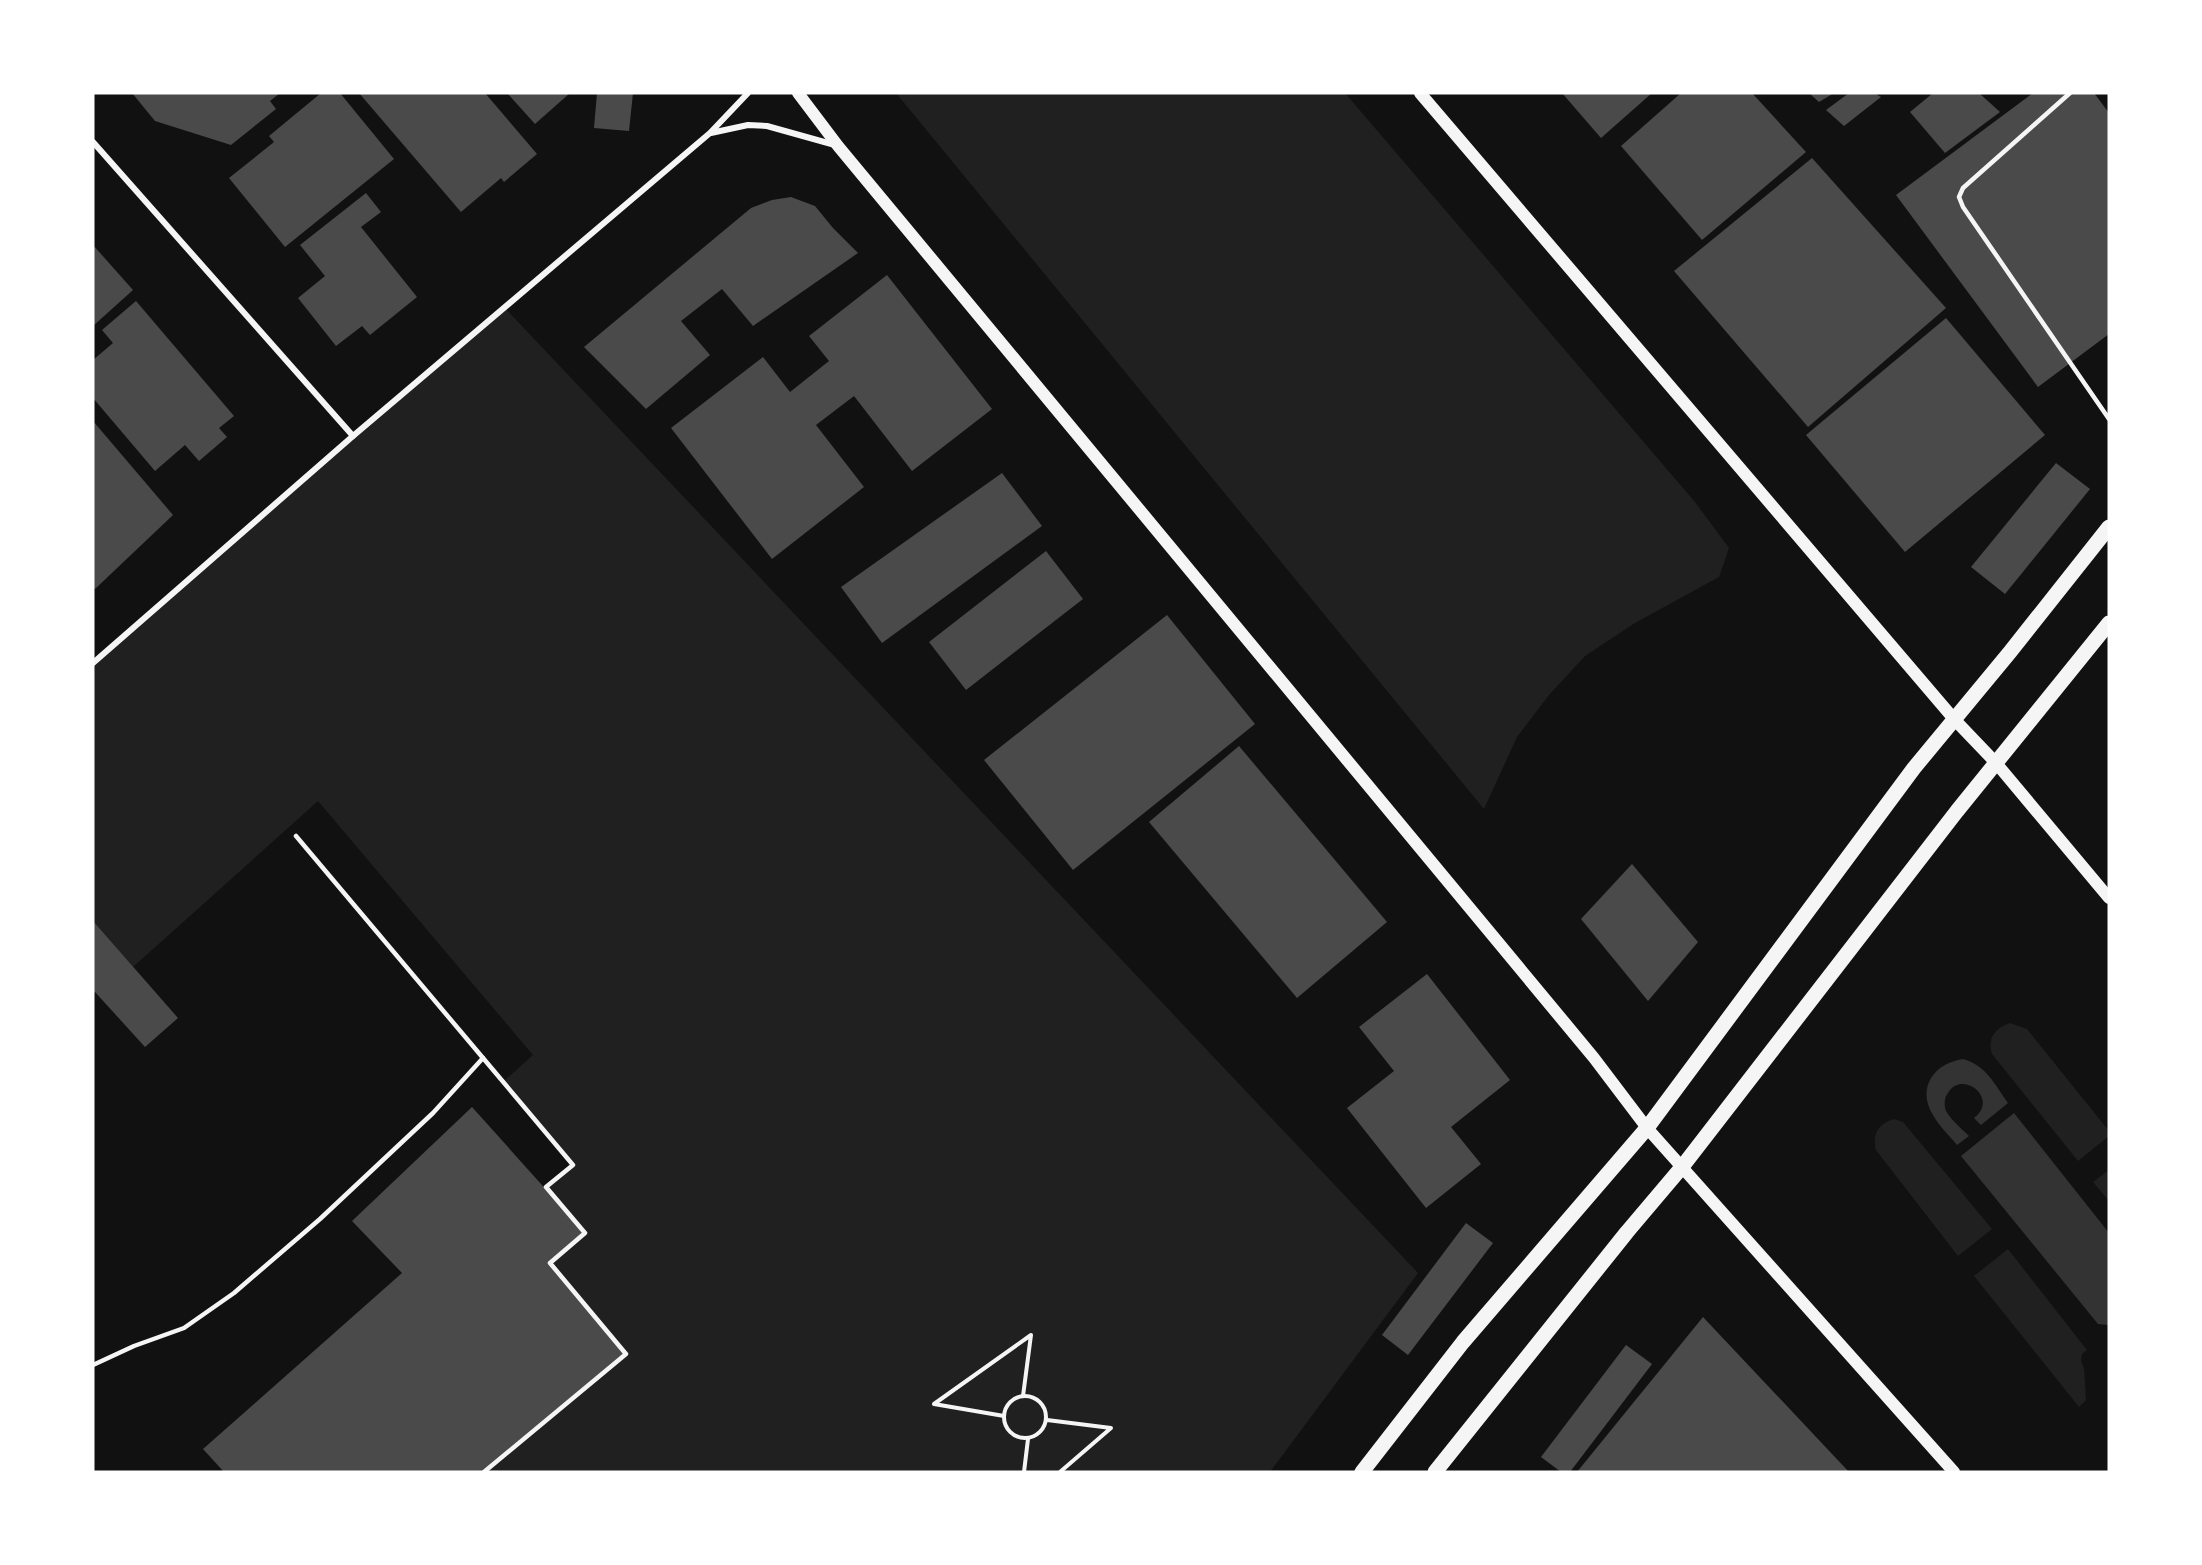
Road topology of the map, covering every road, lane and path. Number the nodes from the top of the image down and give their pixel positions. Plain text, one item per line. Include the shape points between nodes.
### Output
1 (748, 93) edge
2 (798, 93) edge
3 (1420, 93) edge
4 (2070, 93) edge
5 (710, 133) junction
6 (93, 142) edge
7 (838, 146) junction
8 (2109, 419) edge
9 (353, 436) junction
10 (2109, 527) edge
11 (2109, 623) edge
12 (93, 663) edge
13 (1954, 719) junction
14 (1996, 763) junction
15 (296, 836) dead end
16 (2109, 898) edge
17 (483, 1058) junction
18 (1647, 1128) junction
19 (1682, 1167) junction
20 (93, 1365) edge
21 (1023, 1396) junction
22 (1004, 1416) junction
23 (1047, 1420) junction
24 (1028, 1439) junction
25 (1065, 1468) junction
26 (484, 1472) edge
27 (1024, 1472) edge
28 (1060, 1472) edge
29 (1069, 1472) edge
30 (1362, 1472) edge
31 (1436, 1472) edge
32 (1954, 1472) edge

1 - 5 street
2 - 7 main road
3 - 13 main road
4 - 8 lane via 1963,188 1959,198
5 - 7 street via 748,125 767,126
5 - 9 street
6 - 9 street
7 - 18 main road via 1587,1048
9 - 12 street
10 - 13 main road
11 - 14 main road
13 - 14 main road
13 - 18 main road
14 - 16 main road
14 - 19 main road
15 - 17 lane
17 - 20 lane via 433,1113 234,1293 184,1328
17 - 26 lane via 573,1165 546,1187 585,1233 550,1263 626,1354
18 - 19 main road
18 - 30 main road via 1463,1342
19 - 31 main road
19 - 32 main road
21 - 22 path via 1010,1402
21 - 22 path via 1031,1335 934,1404
21 - 23 path via 1041,1403
22 - 24 path via 1010,1433
23 - 24 path via 1041,1432
23 - 25 path via 1111,1428
24 - 27 path
25 - 28 path
25 - 29 path

